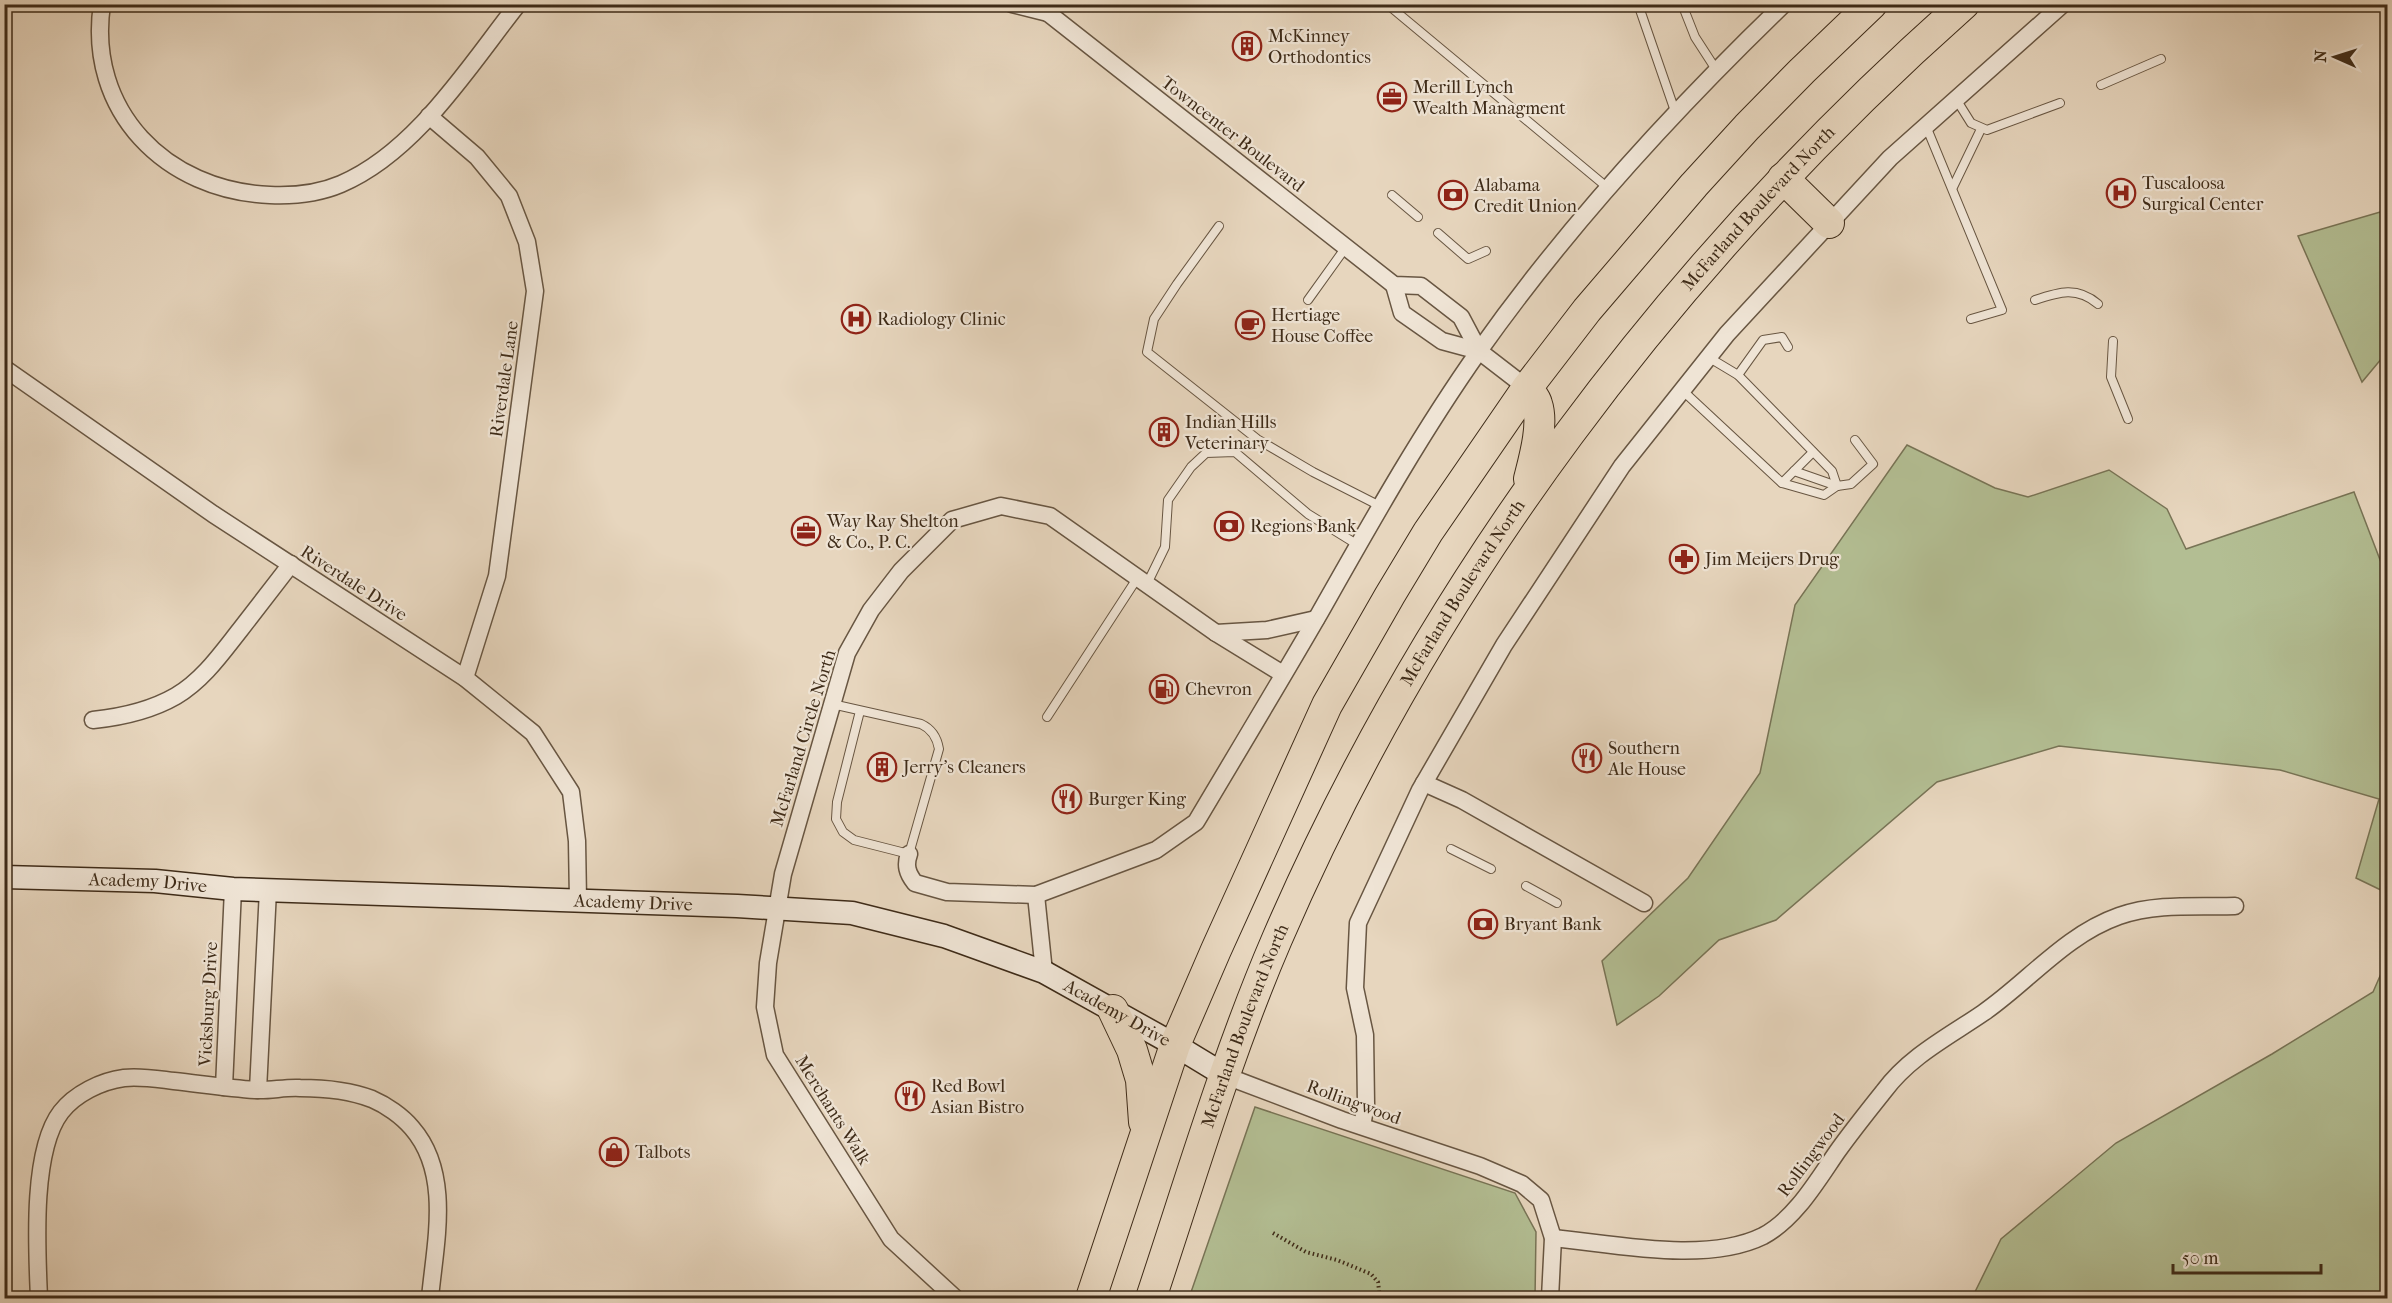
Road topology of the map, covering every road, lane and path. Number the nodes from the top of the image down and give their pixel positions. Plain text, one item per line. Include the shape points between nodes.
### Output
1 (102, 4) edge
2 (518, 4) edge
3 (1012, 4) edge
4 (1388, 4) edge
5 (1638, 4) edge
6 (1682, 4) edge
7 (1784, 4) edge
8 (1872, 4) edge
9 (1964, 4) edge
10 (2062, 4) edge
11 (1047, 9) edge
12 (2161, 59) dead end
13 (1717, 71) junction
14 (2101, 85) dead end
15 (1956, 98) junction
16 (2060, 103) dead end
17 (1676, 114) junction
18 (429, 116) junction
19 (1926, 125) junction
20 (1982, 129) junction
21 (1783, 178) junction
22 (1953, 187) junction
23 (1608, 188) junction
24 (1392, 195) dead end
25 (1418, 217) dead end
26 (1829, 223) junction
27 (1219, 226) dead end
28 (1438, 233) dead end
29 (1347, 247) junction
30 (1486, 252) dead end
31 (1394, 285) junction
32 (1308, 300) dead end
33 (2035, 300) dead end
34 (2098, 304) dead end
35 (1971, 319) dead end
36 (2114, 341) dead end
37 (1788, 347) dead end
38 (1479, 351) junction
39 (1708, 357) junction
40 (4, 368) edge
41 (1738, 375) junction
42 (1527, 388) junction
43 (1682, 390) junction
44 (2128, 419) dead end
45 (1855, 440) dead end
46 (1813, 452) junction
47 (1794, 471) junction
48 (1782, 483) junction
49 (1837, 486) junction
50 (1526, 493) junction
51 (1380, 506) junction
52 (1358, 545) junction
53 (291, 564) junction
54 (1143, 580) junction
55 (1316, 619) junction
56 (1216, 633) junction
57 (1283, 674) junction
58 (465, 678) junction
59 (832, 704) junction
60 (860, 711) junction
61 (1047, 717) dead end
62 (93, 720) dead end
63 (1424, 783) junction
64 (1451, 849) dead end
65 (909, 854) junction
66 (1491, 869) dead end
67 (4, 877) edge
68 (1526, 886) dead end
69 (234, 889) junction
70 (268, 890) junction
71 (1036, 895) junction
72 (578, 900) junction
73 (1557, 903) dead end
74 (1644, 903) dead end
75 (2235, 906) dead end
76 (777, 908) junction
77 (1044, 972) junction
78 (1113, 1010) junction
79 (1176, 1045) junction
80 (1226, 1076) junction
81 (224, 1087) junction
82 (258, 1090) junction
83 (1362, 1126) junction
84 (1145, 1137) junction
85 (1273, 1233) dead end
86 (1553, 1238) junction
87 (39, 1299) edge
88 (430, 1299) edge
89 (955, 1299) edge
90 (1091, 1299) edge
91 (1151, 1299) edge
92 (1380, 1299) edge
93 (1550, 1299) edge

1 - 18 street via 98,29 105,79 127,122 159,157 200,181 246,194 293,196 340,184 382,161
2 - 18 street
3 - 11 street
4 - 23 lane
5 - 17 lane
6 - 13 lane via 1695,37
7 - 13 street
8 - 42 highway via 1694,185 1587,310
9 - 21 highway, McFarland Boulevard North via 1882,78
10 - 15 street
11 - 29 street, Towncenter Boulevard
12 - 14 lane
13 - 17 street
15 - 19 street
15 - 20 lane via 1971,123
16 - 20 lane via 1993,129
17 - 23 street
18 - 58 street, Riverdale Lane via 477,157 509,196 527,242 535,291 497,576
19 - 22 lane
19 - 26 street
20 - 22 lane
21 - 26 highway
21 - 50 highway, McFarland Boulevard North via 1658,320
22 - 35 lane via 2002,310
23 - 38 street via 1550,256
24 - 25 lane
26 - 39 street
27 - 51 lane via 1154,319 1147,352 1257,439
28 - 30 lane via 1468,259
29 - 31 street, Towncenter Boulevard
29 - 32 lane
31 - 38 street via 1421,286 1461,317
31 - 38 street via 1402,313 1442,341
33 - 34 lane via 2067,291 2084,294
36 - 44 lane via 2111,377
37 - 41 lane via 1782,337 1763,339
38 - 42 street
38 - 51 street
39 - 41 lane
39 - 43 street
40 - 53 street, Riverdale Drive
41 - 46 lane
42 - 50 highway via 1538,404 1539,420 1538,444
42 - 79 highway via 1428,532 1327,705
43 - 48 lane
43 - 63 street via 1610,484 1504,645
45 - 49 lane via 1872,464 1851,484
46 - 47 lane
46 - 49 lane via 1832,471
47 - 48 lane
47 - 49 lane
48 - 49 lane via 1824,495
50 - 80 highway, McFarland Boulevard North via 1426,647 1341,804 1278,937
51 - 52 street
52 - 54 lane via 1308,514 1235,452 1206,453 1191,466 1168,500 1165,547
52 - 55 street
53 - 58 street, Riverdale Drive
53 - 62 street via 196,681 160,703 133,713
54 - 56 street, McFarland Circle North
54 - 59 street, McFarland Circle North via 1050,516 1001,506 952,520 901,571 871,610 847,653
54 - 61 lane
55 - 56 street via 1268,630
55 - 57 street
56 - 57 street, McFarland Circle North
57 - 71 street via 1196,822 1156,850
58 - 72 street, Riverdale Drive via 532,733 570,792 577,842
59 - 60 lane
59 - 76 street, McFarland Circle North via 783,874
60 - 65 lane via 836,819 843,832 854,840
60 - 65 lane via 921,724 932,730 938,742
63 - 74 street via 1462,800
63 - 83 street via 1358,923 1355,988 1365,1035 1366,1104
64 - 66 lane
65 - 71 street via 907,871 915,882 947,892
67 - 69 street, Academy Drive via 155,881
68 - 73 lane
69 - 70 street, Academy Drive
69 - 81 street, Vicksburg Drive
70 - 72 street, Academy Drive
70 - 82 street
71 - 77 street
72 - 76 street, Academy Drive
75 - 86 street, Rollingwood via 2142,910 2096,925 2076,938 1983,1013 1921,1053 1887,1087 1800,1203 1763,1236 1716,1250 1691,1252
76 - 77 street, Academy Drive via 852,913 944,936
76 - 89 street, Merchants Walk via 765,1007 775,1055 891,1239
77 - 78 street, Academy Drive
78 - 79 street, Academy Drive
78 - 84 highway via 1140,1080
79 - 80 street, Academy Drive
79 - 84 highway
80 - 83 street, Rollingwood
80 - 91 highway, McFarland Boulevard North
81 - 82 street, Vicksburg Drive
81 - 87 street via 124,1078 79,1095 62,1112 50,1133 44,1156
82 - 88 street, Vicksburg Drive via 300,1088 372,1099 412,1128 426,1149 439,1198
83 - 86 street, Rollingwood via 1522,1184 1541,1200
84 - 90 highway
85 - 92 path via 1306,1252 1371,1274 1378,1282
86 - 93 street

